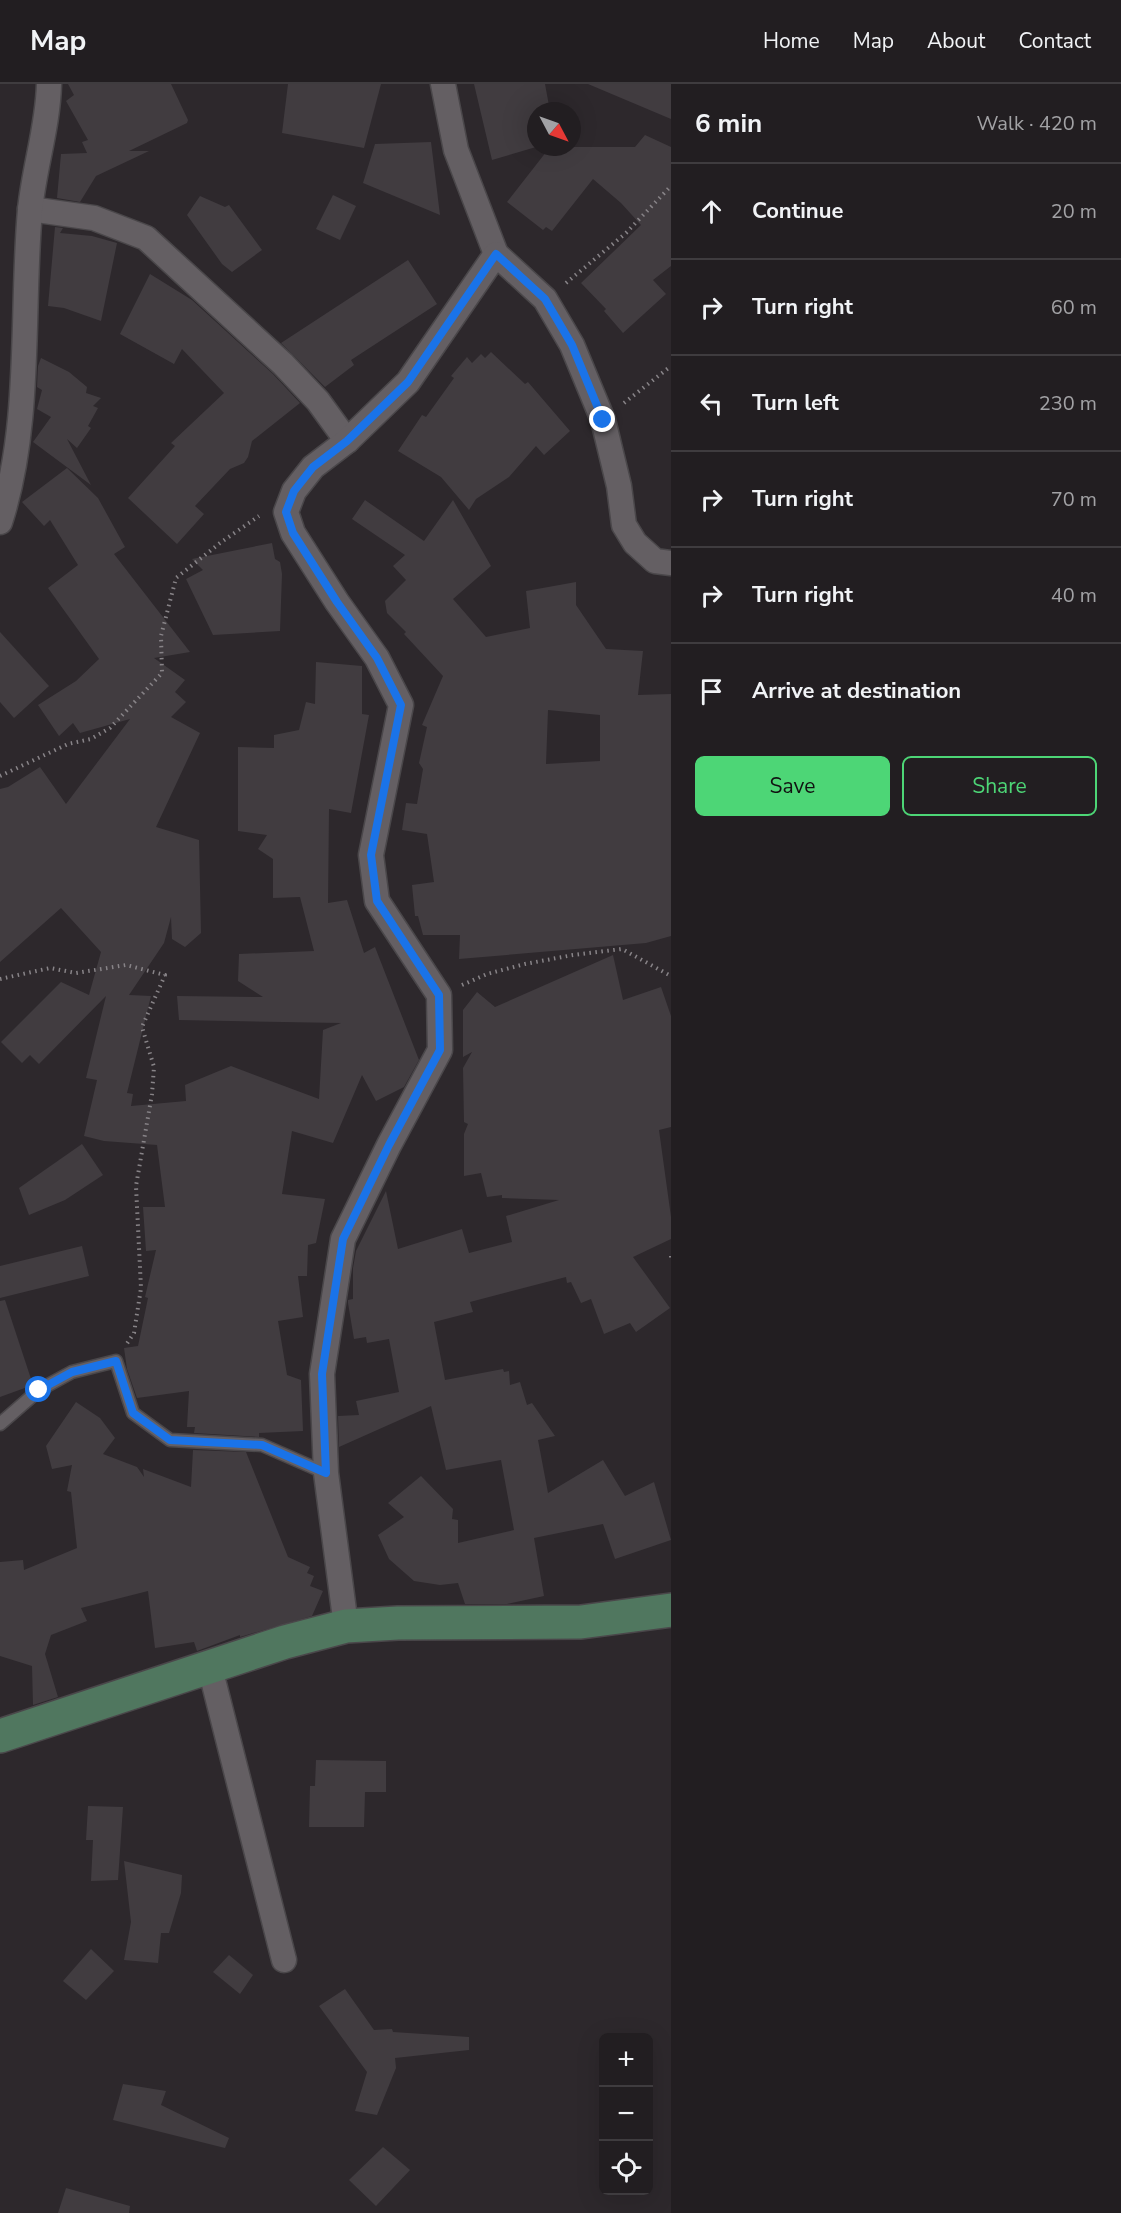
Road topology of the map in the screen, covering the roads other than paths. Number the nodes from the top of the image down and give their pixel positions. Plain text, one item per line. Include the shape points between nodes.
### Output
1 (49, 84) edge
2 (443, 84) edge
3 (30, 208) junction
4 (496, 254) junction
5 (347, 441) junction
6 (0, 522) edge
7 (671, 563) edge
8 (0, 1424) edge
9 (326, 1473) junction
10 (671, 1610) edge
11 (346, 1626) junction
12 (210, 1668) junction
13 (0, 1736) edge
14 (284, 1960) dead end

1 - 3 street
2 - 4 street via 456,150
3 - 5 street via 94,218 146,238 283,364 318,401
3 - 6 street via 24,375 14,458
4 - 5 street via 408,382
4 - 7 street via 545,299 572,345 603,420 624,525 635,543 655,561
5 - 9 street via 313,467 294,491 286,512 293,533 377,658 401,705 371,855 377,901 439,995 440,1050 343,1239 322,1374
8 - 9 lane via 39,1390 72,1372 116,1361 133,1413 170,1440 262,1445
9 - 11 street
10 - 11 street via 581,1622
11 - 12 street
12 - 13 street
12 - 14 street

